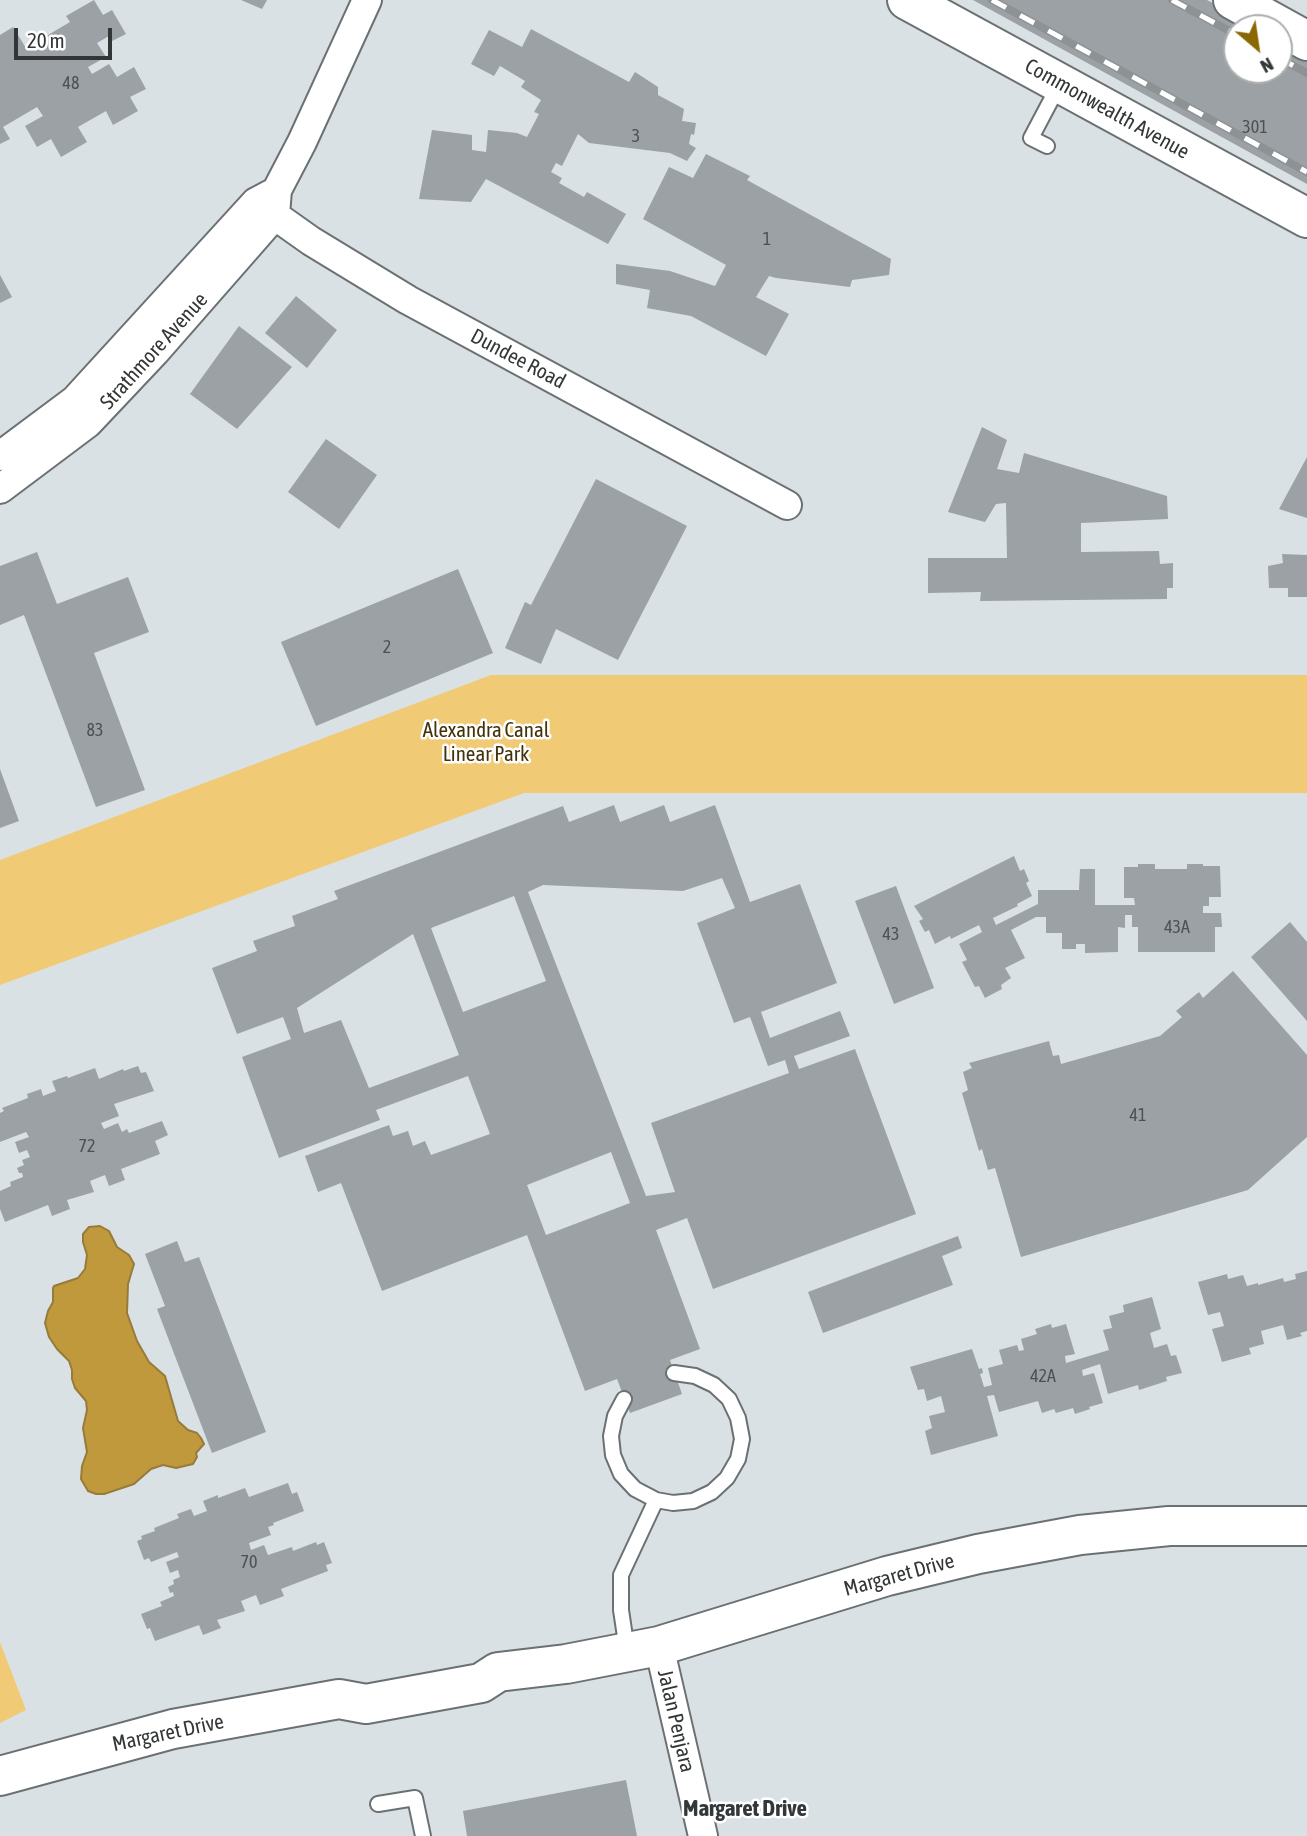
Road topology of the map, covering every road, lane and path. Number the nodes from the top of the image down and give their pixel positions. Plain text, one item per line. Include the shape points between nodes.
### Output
1 (366, 0) edge
2 (907, 0) edge
3 (1233, 0) edge
4 (1307, 41) edge
5 (1060, 83) junction
6 (1047, 146) dead end
7 (269, 202) junction
8 (1307, 218) edge
9 (0, 456) edge
10 (0, 489) edge
11 (787, 505) dead end
12 (674, 1373) dead end
13 (624, 1399) dead end
14 (656, 1500) junction
15 (1307, 1526) edge
16 (643, 1649) junction
17 (0, 1776) edge
18 (378, 1804) dead end
19 (423, 1836) edge
20 (703, 1836) edge

1 - 7 street, Strathmore Avenue via 302,142
2 - 5 street, Commonwealth Avenue
3 - 4 street
5 - 6 lane via 1031,138
5 - 8 street, Commonwealth Avenue
7 - 9 street, Strathmore Avenue via 75,400
7 - 10 street, Strathmore Avenue via 155,352 89,423
7 - 11 street, Dundee Road via 312,241 408,300
12 - 14 lane via 695,1376 729,1399 741,1439 738,1459 712,1492 693,1501
13 - 14 lane via 611,1436 613,1455 621,1474 635,1489
14 - 16 lane via 621,1575 621,1610
15 - 16 street, Margaret Drive via 1169,1526 1003,1549 887,1576
16 - 17 street, Margaret Drive via 498,1672 478,1664 390,1678 365,1683 339,1699 173,1729
16 - 20 street, Jalan Penjara
18 - 19 lane via 415,1798

